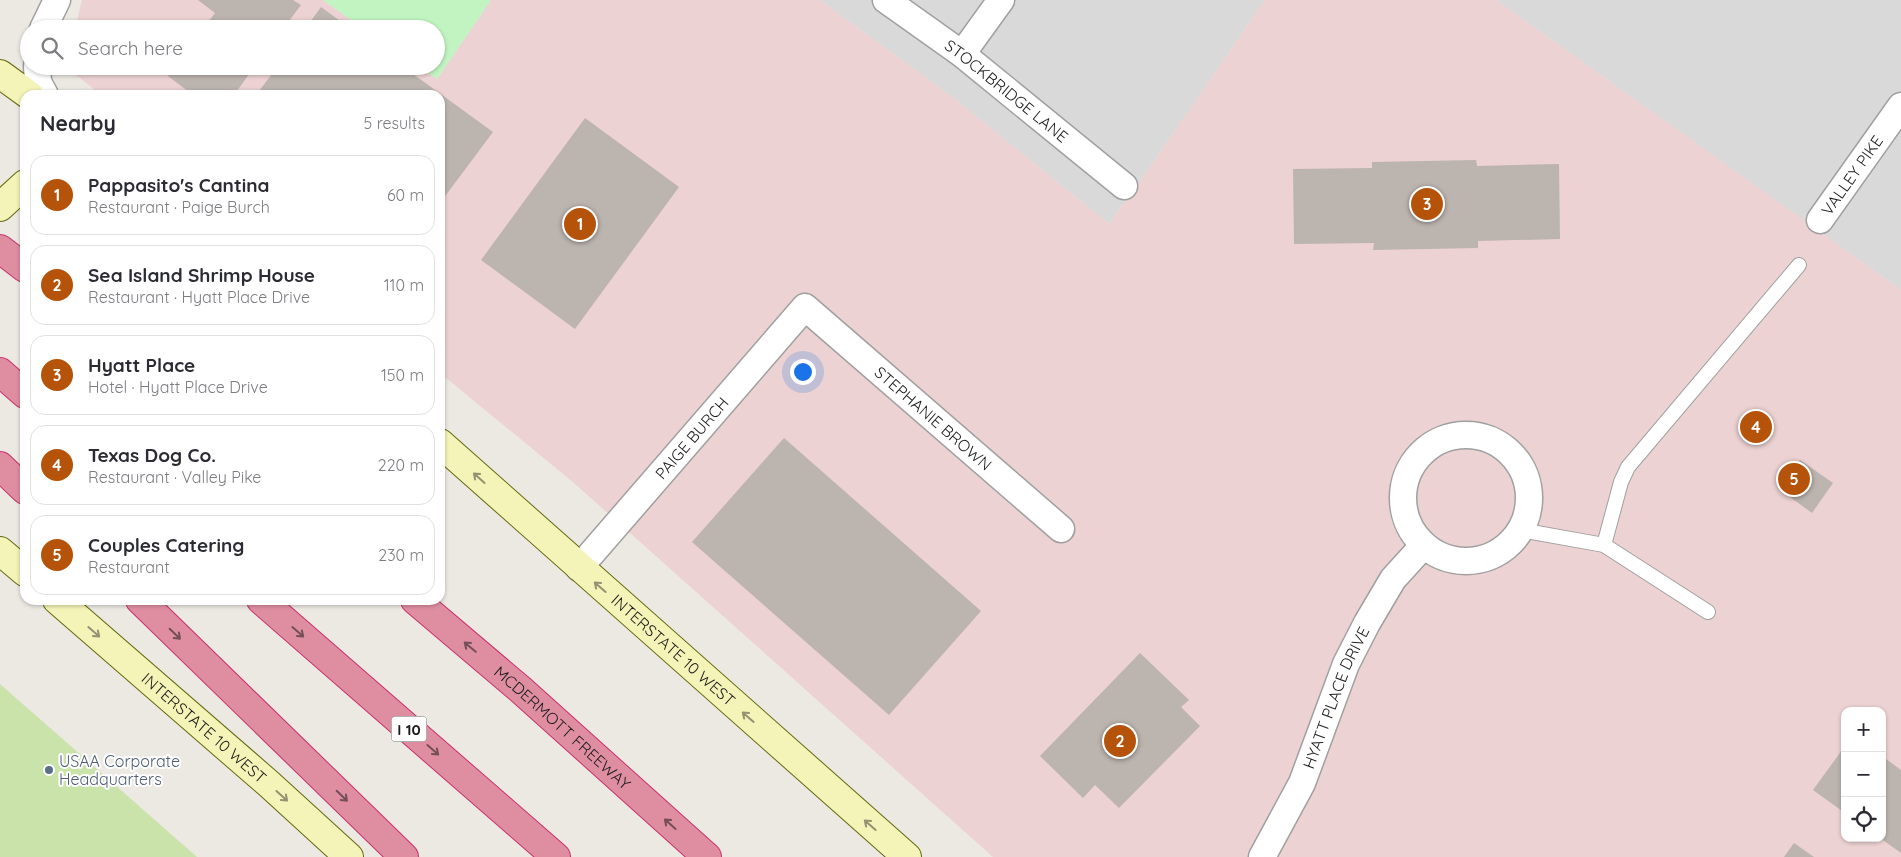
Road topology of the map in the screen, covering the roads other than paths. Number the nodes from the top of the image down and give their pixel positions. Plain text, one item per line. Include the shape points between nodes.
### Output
1 (57, 0) edge
2 (886, 0) edge
3 (1001, 0) edge
4 (47, 20) edge
5 (962, 54) junction
6 (0, 74) edge
7 (37, 75) edge
8 (21, 90) edge
9 (42, 90) edge
10 (1901, 106) edge
11 (1124, 186) dead end
12 (20, 189) edge
13 (0, 207) edge
14 (1820, 220) dead end
15 (0, 249) edge
16 (20, 264) edge
17 (1798, 266) dead end
18 (805, 307) joint
19 (0, 372) edge
20 (20, 390) edge
21 (445, 447) edge
22 (0, 466) edge
23 (20, 485) edge
24 (1061, 529) dead end
25 (1521, 530) junction
26 (1604, 545) junction
27 (1423, 546) junction
28 (0, 551) edge
29 (20, 568) edge
30 (579, 568) junction
31 (63, 605) edge
32 (145, 605) edge
33 (267, 605) edge
34 (421, 605) edge
35 (1708, 612) dead end
36 (349, 857) edge
37 (404, 857) edge
38 (556, 857) edge
39 (706, 857) edge
40 (907, 857) edge
41 (1262, 857) edge

1 - 4 street
2 - 5 street, STOCKBRIDGE LANE
3 - 5 street
5 - 11 street, STOCKBRIDGE LANE
6 - 8 main road
7 - 9 street
10 - 14 street, VALLEY PIKE
12 - 13 main road
15 - 16 highway
17 - 26 lane via 1628,468 1621,482
18 - 24 street, STEPHANIE BROWN
18 - 30 street, PAIGE BURCH
19 - 20 highway
30 -> 21 main road, INTERSTATE 10 WEST
22 - 23 highway
25 - 26 lane
25 - 27 street via 1514,542 1494,556 1470,562 1445,559
25 - 27 street via 1527,520 1531,495 1524,471 1510,451 1488,438 1463,434 1439,440 1419,456 1406,477 1402,502 1408,526
26 - 35 lane
27 - 41 street, HYATT PLACE DRIVE via 1393,579 1359,638 1346,664 1302,783
28 - 29 main road
40 -> 30 main road, INTERSTATE 10 WEST
31 -> 36 main road, INTERSTATE 10 WEST
32 -> 37 highway
33 -> 38 highway, I 10
39 -> 34 highway, MCDERMOTT FREEWAY via 520,689

